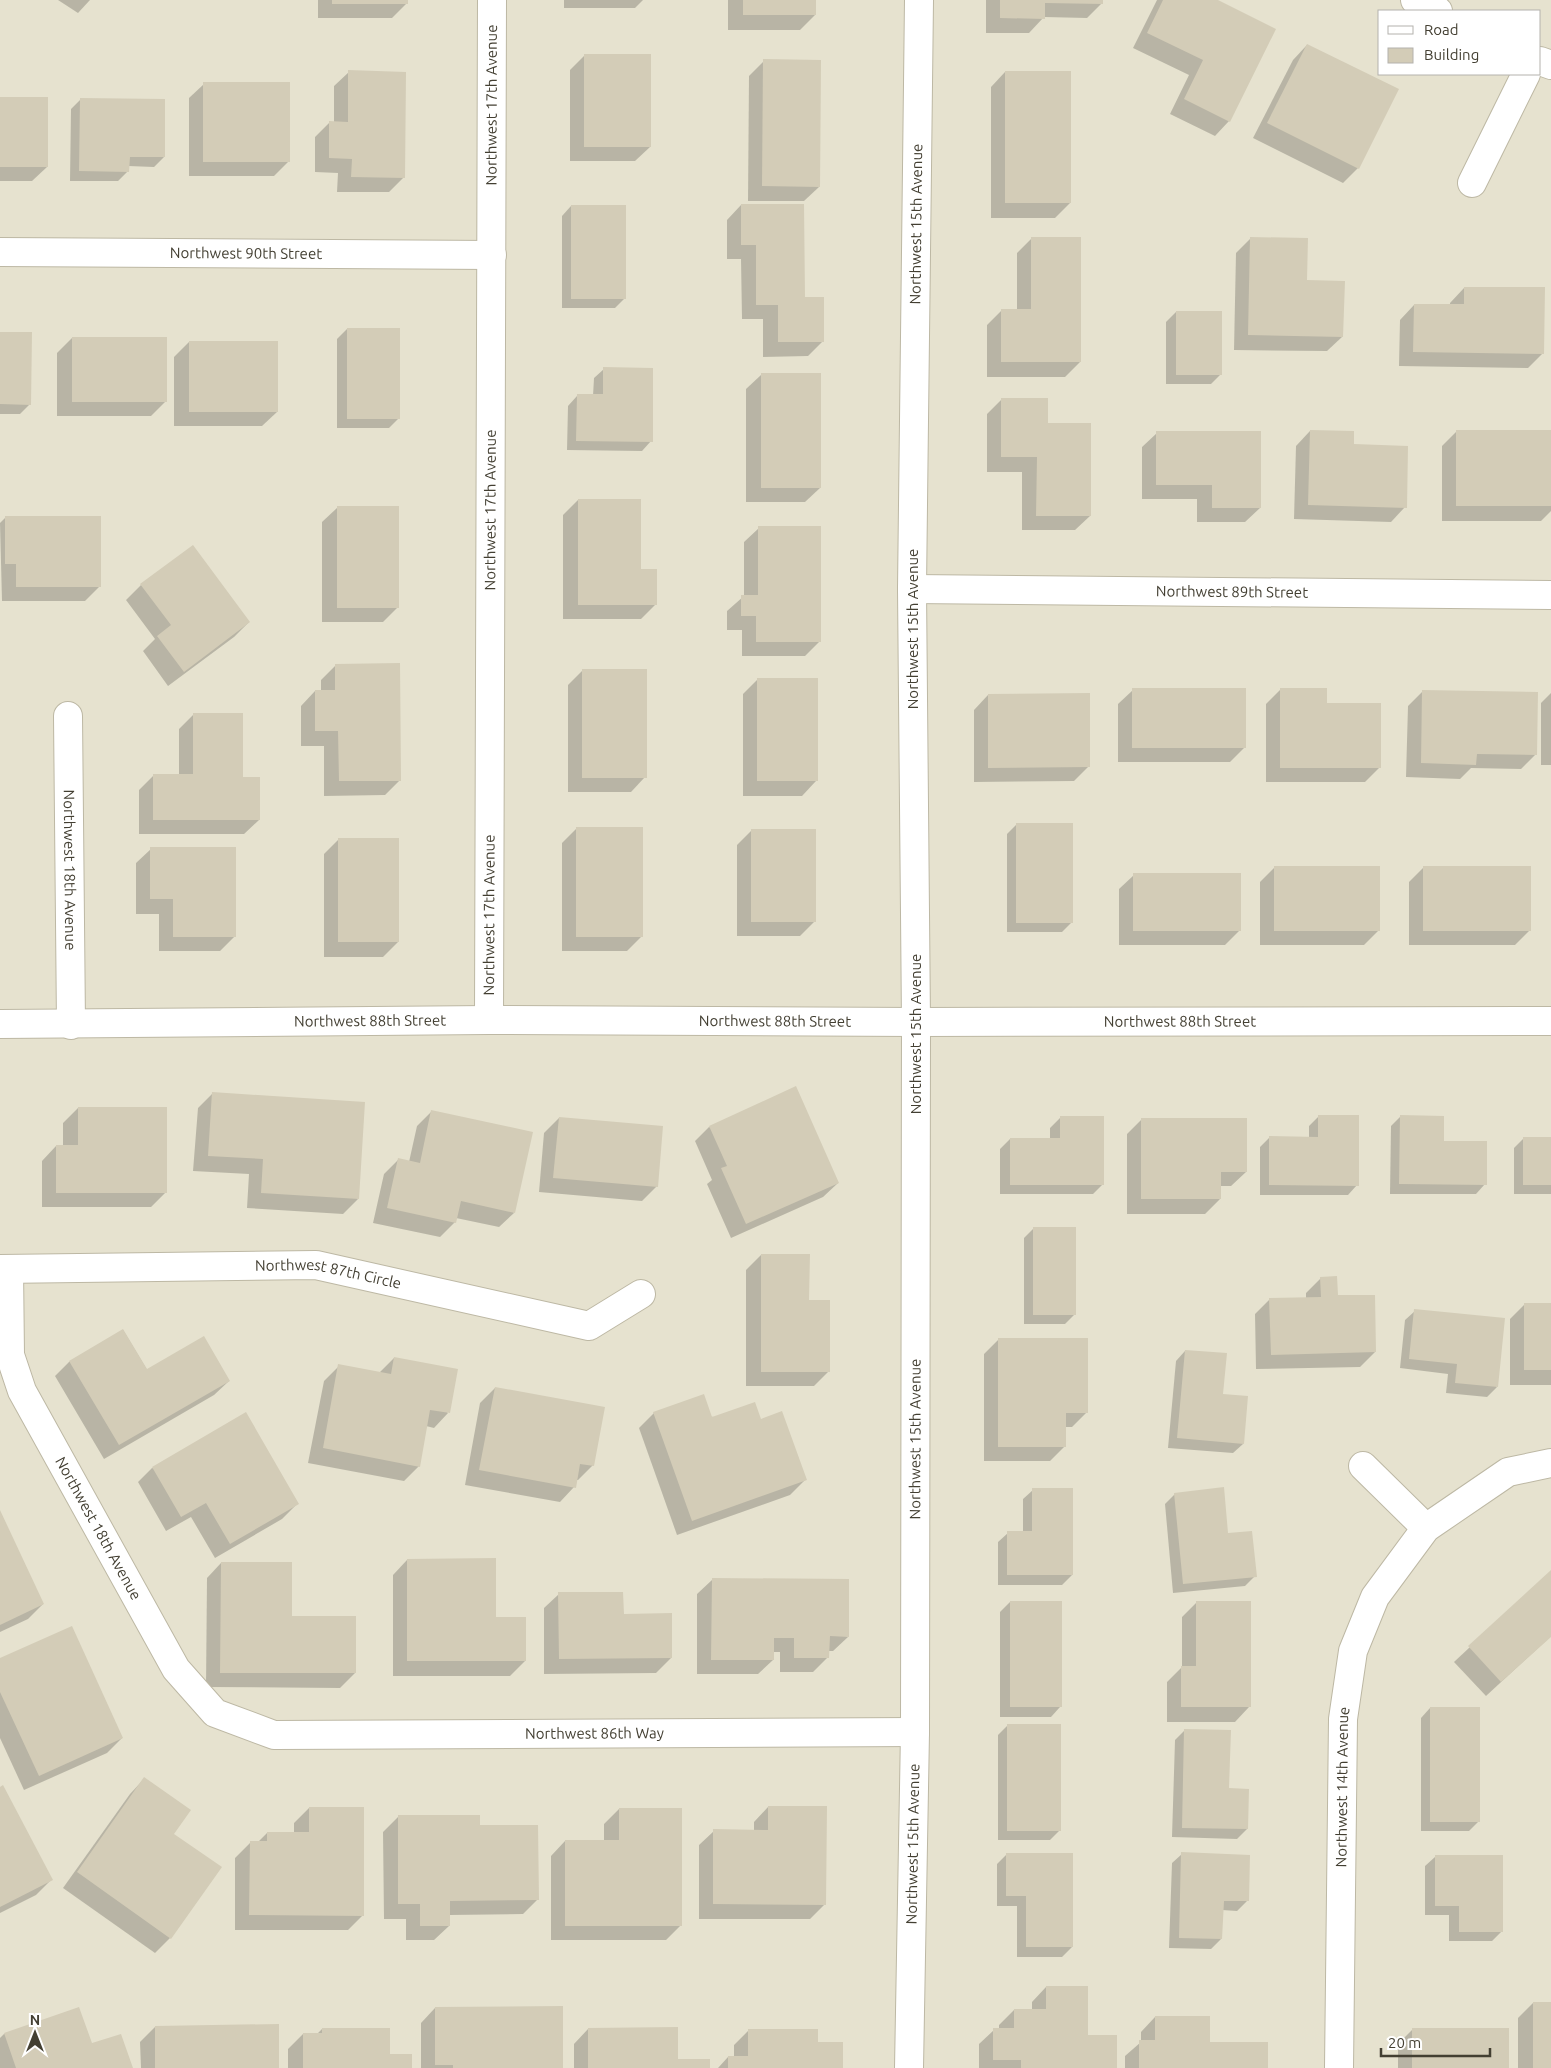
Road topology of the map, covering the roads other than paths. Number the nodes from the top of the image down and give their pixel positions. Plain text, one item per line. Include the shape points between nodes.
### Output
1 (492, 0) edge
2 (919, 0) edge
3 (1415, 0) edge
4 (1436, 10) edge
5 (1526, 75) edge
6 (1472, 183) dead end
7 (0, 252) edge
8 (492, 255) junction
9 (912, 589) junction
10 (1551, 595) edge
11 (68, 716) dead end
12 (489, 1020) junction
13 (1551, 1020) edge
14 (916, 1022) junction
15 (0, 1024) edge
16 (71, 1024) junction
17 (5, 1269) edge
18 (641, 1294) dead end
19 (1551, 1463) edge
20 (1363, 1466) dead end
21 (1426, 1528) junction
22 (915, 1732) junction
23 (274, 1735) joint
24 (909, 2068) edge
25 (1339, 2068) edge

1 - 8 street, Northwest 17th Avenue
2 - 9 street, Northwest 15th Avenue
3 - 4 street
5 - 6 street
7 - 8 street, Northwest 90th Street
8 - 12 street, Northwest 17th Avenue
9 - 10 street, Northwest 89th Street
9 - 14 street, Northwest 15th Avenue
11 - 16 street, Northwest 18th Avenue
12 - 14 street, Northwest 88th Street
12 - 16 street, Northwest 88th Street
13 - 14 street, Northwest 88th Street
14 - 22 street, Northwest 15th Avenue
15 - 16 street, Northwest 88th Street
17 - 18 street, Northwest 87th Circle via 316,1265 589,1326
17 - 23 street, Northwest 18th Avenue via 10,1355 22,1391 176,1668 215,1713
19 - 21 street, Northwest 14th Avenue via 1508,1472
20 - 21 street
21 - 25 street, Northwest 14th Avenue via 1375,1597 1353,1651 1343,1719
22 - 23 street, Northwest 86th Way
22 - 24 street, Northwest 15th Avenue

